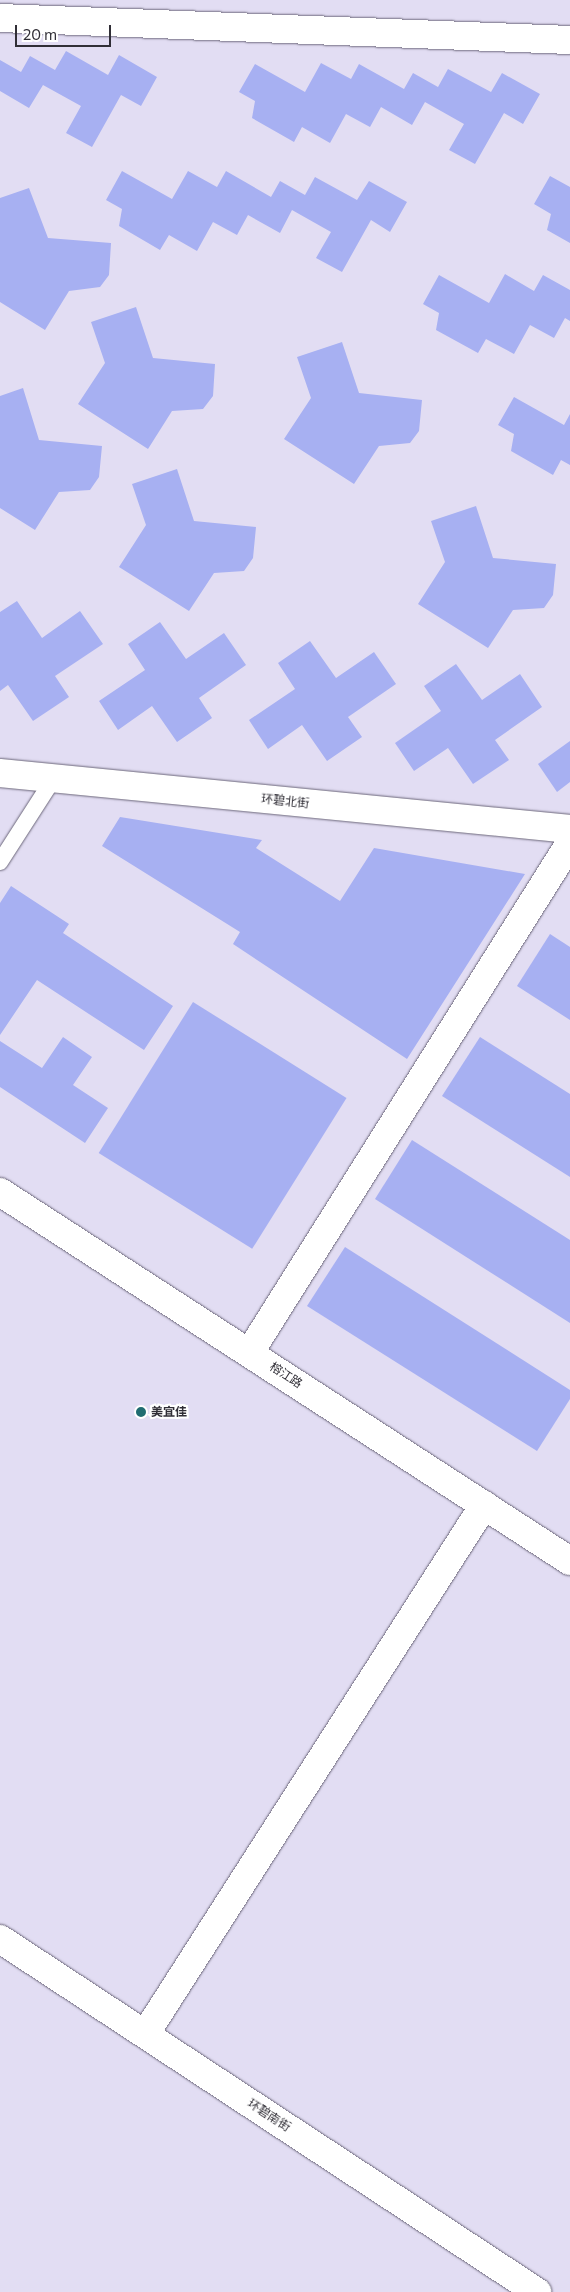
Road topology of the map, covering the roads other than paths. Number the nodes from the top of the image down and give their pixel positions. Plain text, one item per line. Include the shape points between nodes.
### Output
1 (0, 18) edge
2 (570, 40) edge
3 (0, 773) edge
4 (54, 778) junction
5 (570, 828) edge
6 (570, 843) edge
7 (0, 862) edge
8 (0, 1192) edge
9 (250, 1352) junction
10 (484, 1505) junction
11 (570, 1561) edge
12 (0, 1939) edge
13 (146, 2033) junction
14 (537, 2292) edge

1 - 2 street
3 - 4 street, 环碧北街
4 - 5 street, 环碧北街
4 - 7 lane
6 - 9 street
8 - 9 street, 榕江路
9 - 10 street, 榕江路
10 - 11 street, 榕江路
10 - 13 street
12 - 13 street, 环碧南街
13 - 14 street, 环碧南街

